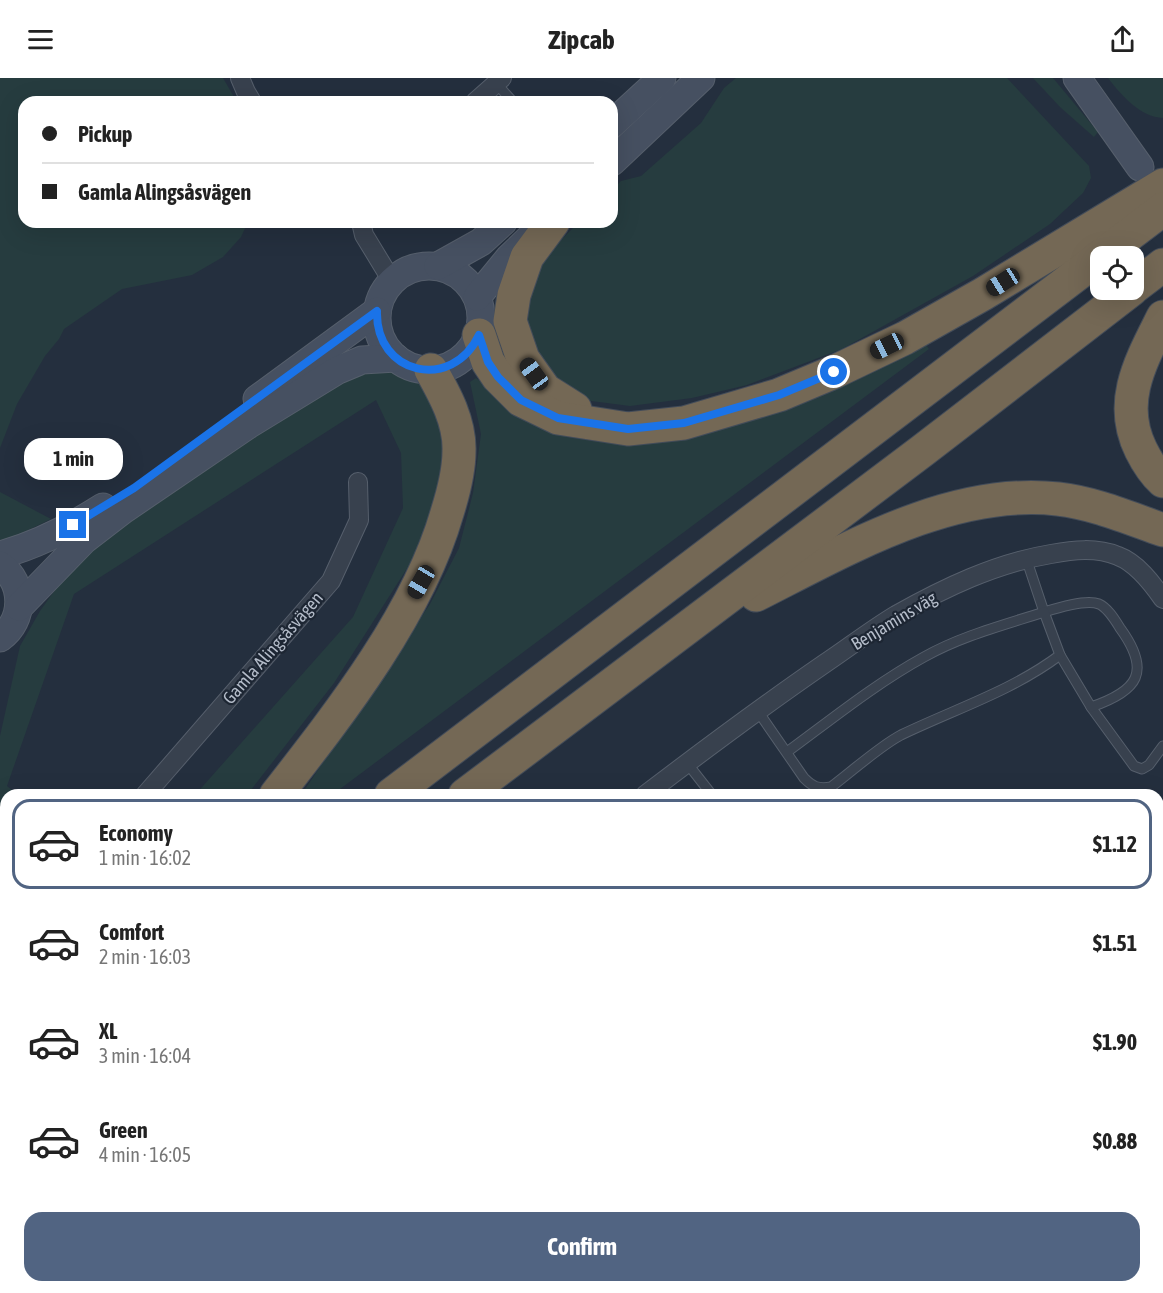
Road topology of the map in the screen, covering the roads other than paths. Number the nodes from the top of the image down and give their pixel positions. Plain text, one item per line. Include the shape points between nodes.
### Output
1 (240, 78) edge
2 (662, 78) edge
3 (701, 78) edge
4 (1077, 78) edge
5 (499, 81) edge
6 (248, 96) edge
7 (482, 96) edge
8 (509, 96) edge
9 (618, 118) edge
10 (618, 156) edge
11 (1151, 176) edge
12 (1163, 209) edge
13 (362, 228) edge
14 (496, 228) edge
15 (541, 228) edge
16 (549, 228) edge
17 (1163, 265) edge
18 (438, 266) junction
19 (1144, 279) edge
20 (392, 281) junction
21 (477, 297) junction
22 (1117, 300) edge
23 (377, 311) junction
24 (1163, 317) edge
25 (479, 335) junction
26 (396, 358) junction
27 (431, 370) junction
28 (585, 423) junction
29 (1163, 481) edge
30 (358, 482) dead end
31 (1163, 530) edge
32 (0, 555) edge
33 (1026, 558) junction
34 (0, 565) edge
35 (1163, 599) edge
36 (19, 607) junction
37 (1044, 612) junction
38 (680, 633) junction
39 (0, 638) edge
40 (1060, 655) junction
41 (1091, 707) junction
42 (757, 710) junction
43 (1163, 746) edge
44 (787, 752) junction
45 (687, 763) junction
46 (150, 789) edge
47 (281, 789) edge
48 (399, 789) edge
49 (473, 789) edge
50 (653, 789) edge
51 (707, 789) edge

1 - 6 street
2 - 9 street
3 - 10 street
4 - 11 street
5 - 7 street
5 - 8 lane
11 - 28 highway via 983,294 905,338 790,390 684,423 628,429
12 - 48 highway
13 - 20 street
14 - 18 street via 481,242
15 - 21 street
16 - 28 highway via 527,257 510,321 523,359 545,390 573,406
17 - 19 highway
18 - 20 street via 414,268
18 - 21 street via 462,277
20 - 23 street
21 - 25 street via 482,316
22 - 38 highway
23 - 26 street via 381,337
23 - 32 street via 134,488 60,532
24 - 29 highway via 1141,361 1132,393 1130,421 1149,466
25 - 27 street via 468,353 452,366
25 - 28 highway via 488,362 521,400 558,418
26 - 27 street via 412,368
26 - 36 street via 362,360 338,370 248,424 84,540
27 - 47 highway via 454,419 459,450 454,492 440,538 421,582 390,636 327,730
30 - 46 street, Gamla Alingsåsvägen via 359,520 331,581
31 - 38 highway via 1058,499 992,499 962,505 854,545
33 - 35 street, Benjamins väg via 1078,549 1117,555 1141,572
33 - 37 lane
33 - 42 street, Benjamins väg via 969,578 895,616
34 - 36 street via 13,578 19,592
36 - 39 street via 15,621
37 - 40 lane
37 - 41 lane via 1098,604 1111,615 1135,655 1139,667 1133,683 1112,700
37 - 44 lane via 925,656
38 - 49 highway
40 - 41 lane
40 - 44 lane via 1006,688 898,736 831,787 813,787
41 - 43 lane via 1134,766 1142,769 1149,765
42 - 44 lane
42 - 45 street, Benjamins väg
45 - 50 street, Benjamins väg
45 - 51 lane

